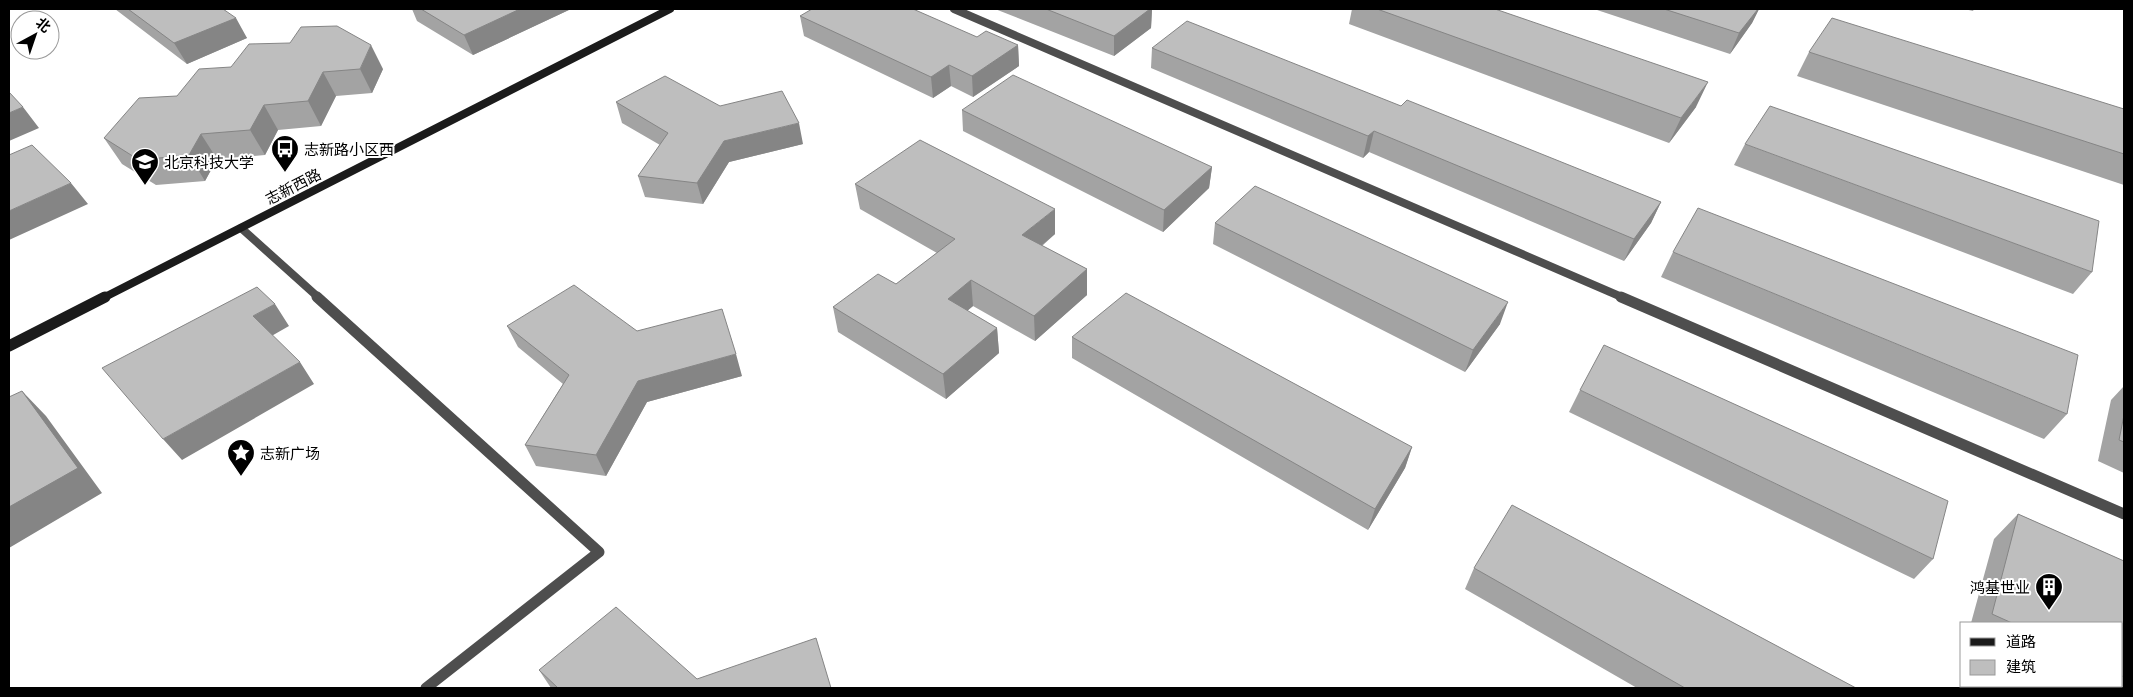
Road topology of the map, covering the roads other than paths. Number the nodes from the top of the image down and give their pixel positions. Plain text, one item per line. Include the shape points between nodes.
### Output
1 (670, 9) edge
2 (954, 9) edge
3 (241, 228) junction
4 (9, 346) edge
5 (2124, 514) edge
6 (426, 688) edge

1 - 3 street, 志新西路
2 - 5 street
3 - 4 street, 志新西路
3 - 6 street via 599,552

